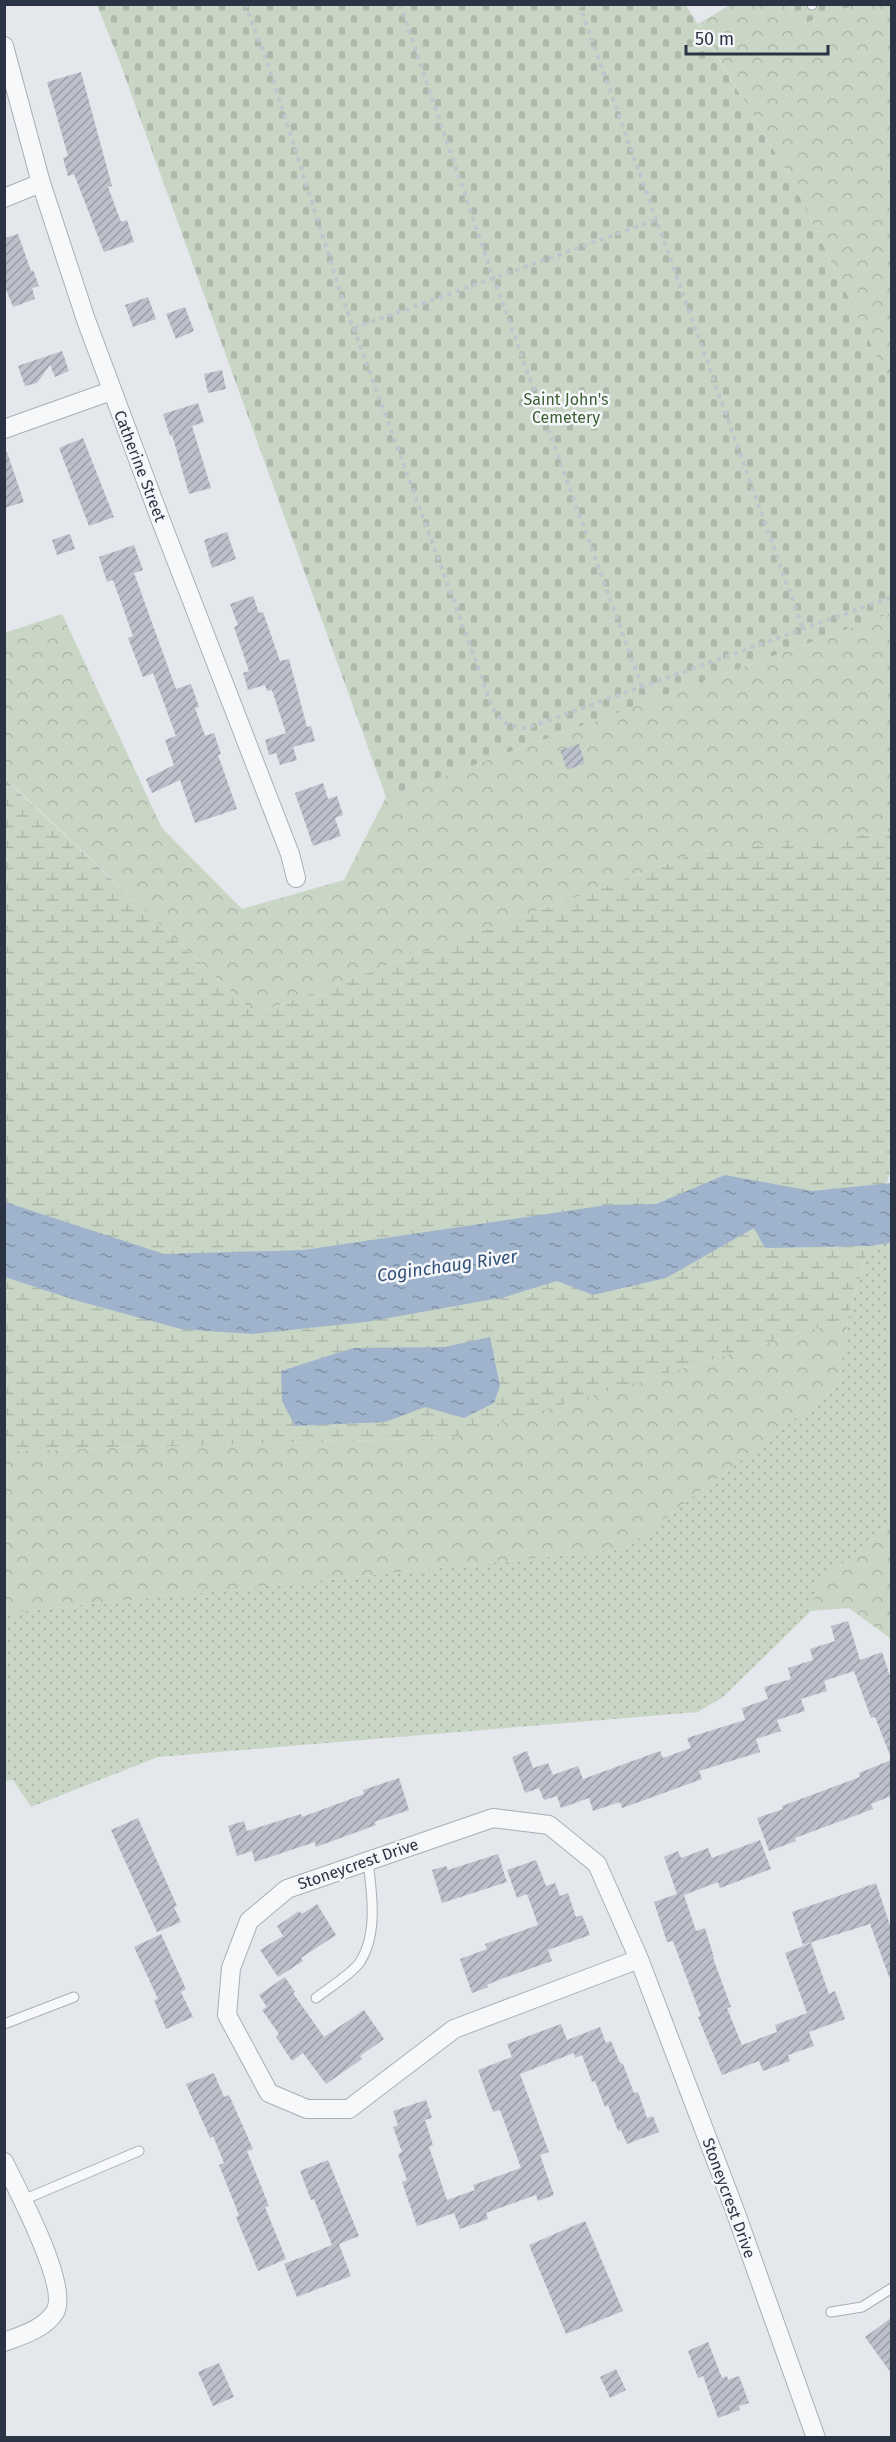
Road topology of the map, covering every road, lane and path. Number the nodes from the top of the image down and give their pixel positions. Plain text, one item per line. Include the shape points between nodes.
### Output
1 (245, 4) edge
2 (399, 4) edge
3 (579, 4) edge
4 (4, 46) edge
5 (41, 183) junction
6 (4, 198) edge
7 (656, 220) junction
8 (494, 278) junction
9 (354, 328) junction
10 (111, 391) junction
11 (4, 429) edge
12 (891, 597) edge
13 (803, 629) junction
14 (642, 687) junction
15 (297, 878) dead end
16 (368, 1861) junction
17 (639, 1959) junction
18 (74, 1997) dead end
19 (316, 1998) dead end
20 (4, 2024) edge
21 (139, 2151) dead end
22 (4, 2162) edge
23 (23, 2200) junction
24 (891, 2288) edge
25 (831, 2312) dead end
26 (4, 2342) edge
27 (816, 2438) edge

1 - 9 path
2 - 8 path
3 - 7 path
4 - 5 street, Catherine Street
5 - 6 street
5 - 10 street, Catherine Street
7 - 8 path
7 - 13 path
8 - 9 path
8 - 14 path
9 - 14 path via 500,720 512,728 527,728
10 - 11 street
10 - 15 street, Catherine Street
12 - 13 path
13 - 14 path
16 - 17 street, Stoneycrest Drive via 493,1818 549,1826 597,1864
16 - 17 street, Stoneycrest Drive via 288,1889 249,1921 231,1968 226,2015 269,2093 307,2109 349,2109 454,2029
16 - 19 lane via 373,1903 368,1945 359,1964
17 - 27 street, Stoneycrest Drive
18 - 20 lane
21 - 23 lane
22 - 23 street
23 - 26 street via 40,2237 58,2301 56,2310 42,2326
24 - 25 lane via 861,2307

